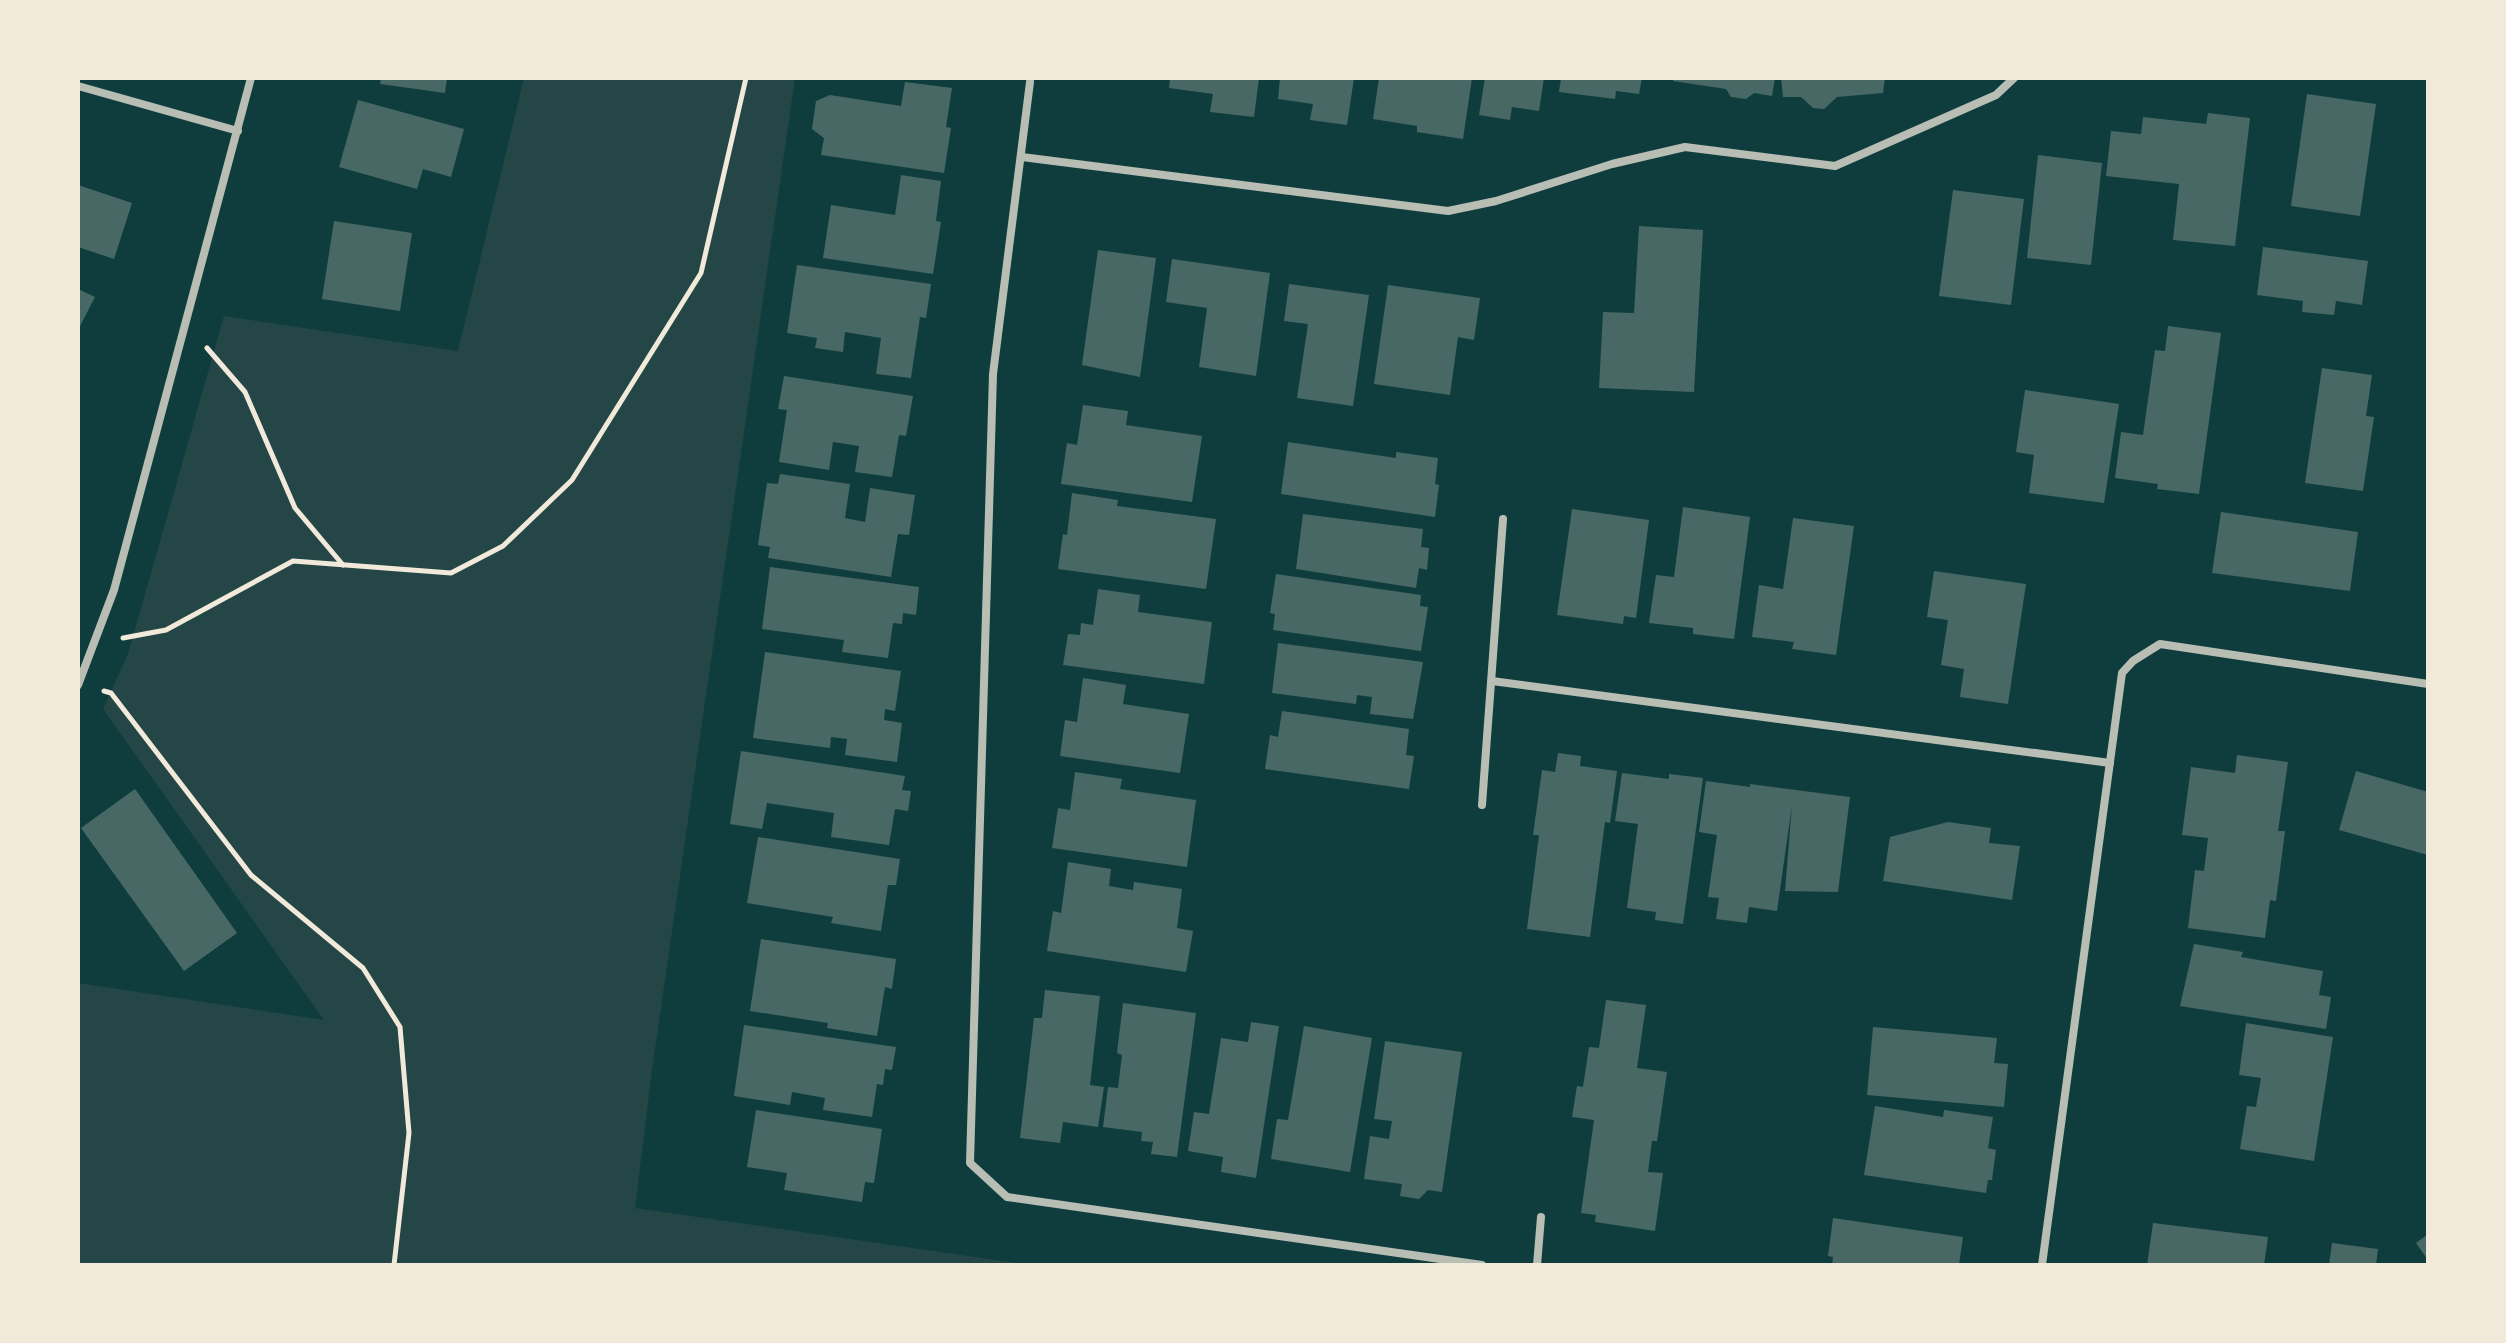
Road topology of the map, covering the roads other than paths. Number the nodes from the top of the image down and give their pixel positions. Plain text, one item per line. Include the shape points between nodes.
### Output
1 (251, 78) edge
2 (2014, 78) edge
3 (1030, 82) dead end
4 (78, 86) edge
5 (238, 131) junction
6 (1022, 157) junction
7 (1503, 519) dead end
8 (1492, 681) junction
9 (78, 684) edge
10 (2428, 684) edge
11 (2110, 763) junction
12 (1482, 805) dead end
13 (1541, 1217) dead end
14 (1482, 1265) edge
15 (1537, 1265) edge
16 (2042, 1265) edge

1 - 5 street
2 - 6 street via 1996,95 1835,166 1685,147 1448,211
3 - 6 street
4 - 5 street
5 - 9 street via 114,590
6 - 14 street via 993,374 970,1163 1007,1197
7 - 8 street
8 - 11 street
8 - 12 street
10 - 11 street via 2160,644 2122,673
11 - 16 street
13 - 15 street

